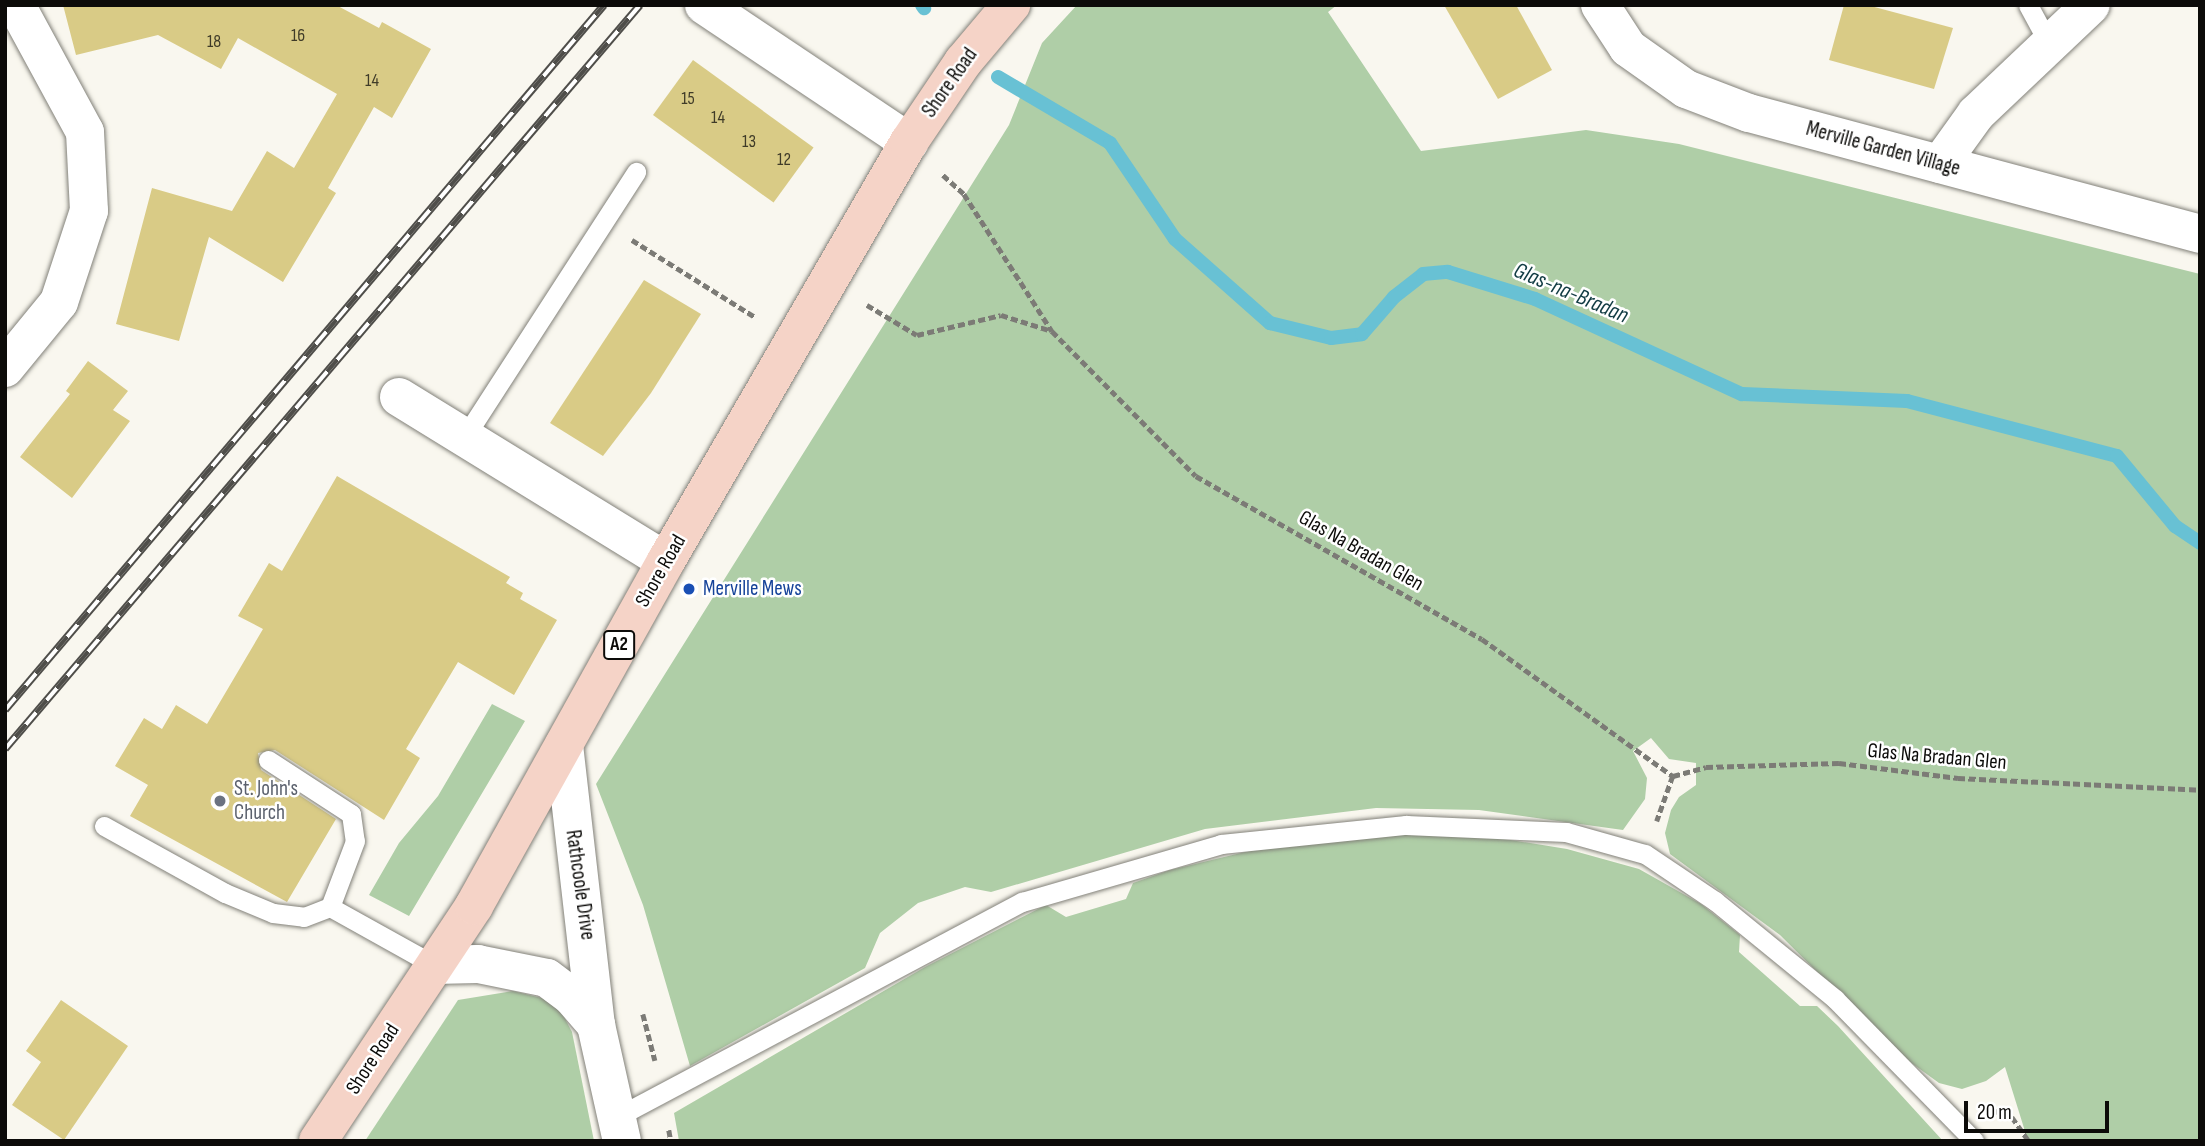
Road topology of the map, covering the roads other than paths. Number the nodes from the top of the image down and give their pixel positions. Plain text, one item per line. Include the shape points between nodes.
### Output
1 (16, 5) edge
2 (704, 5) edge
3 (1011, 5) edge
4 (1600, 5) edge
5 (2028, 5) edge
6 (2091, 5) edge
7 (2048, 42) junction
8 (909, 142) junction
9 (1940, 164) junction
10 (636, 172) dead end
11 (2200, 234) edge
12 (5, 369) edge
13 (399, 397) dead end
14 (464, 438) junction
15 (666, 561) junction
16 (564, 745) junction
17 (268, 760) dead end
18 (104, 825) dead end
19 (330, 908) junction
20 (434, 965) junction
21 (596, 1026) junction
22 (619, 1129) edge
23 (318, 1141) edge
24 (1974, 1141) edge

1 - 12 street via 85,132 89,211 59,302
2 - 8 street
3 - 8 main road, Shore Road / A2 via 971,52
4 - 9 street, Merville Garden Village via 1628,48 1686,89 1749,113
5 - 7 lane
6 - 7 street
7 - 9 street via 1976,114
8 - 15 main road, Shore Road / A2
9 - 11 street, Merville Garden Village
10 - 14 lane
13 - 14 street
14 - 15 street
15 - 16 main road, Shore Road / A2
16 - 20 main road, Shore Road / A2 via 474,906
16 - 21 street, Rathcoole Drive
17 - 19 lane via 351,814 355,841
18 - 19 lane via 225,893 273,913 304,917
19 - 20 lane
20 - 21 street, Rathcoole Drive via 478,964 547,978 572,997
20 - 23 main road, Shore Road / A2
21 - 22 street, Rathcoole Drive
22 - 24 lane via 1022,902 1221,844 1406,825 1566,832 1645,854 1715,901 1835,999

